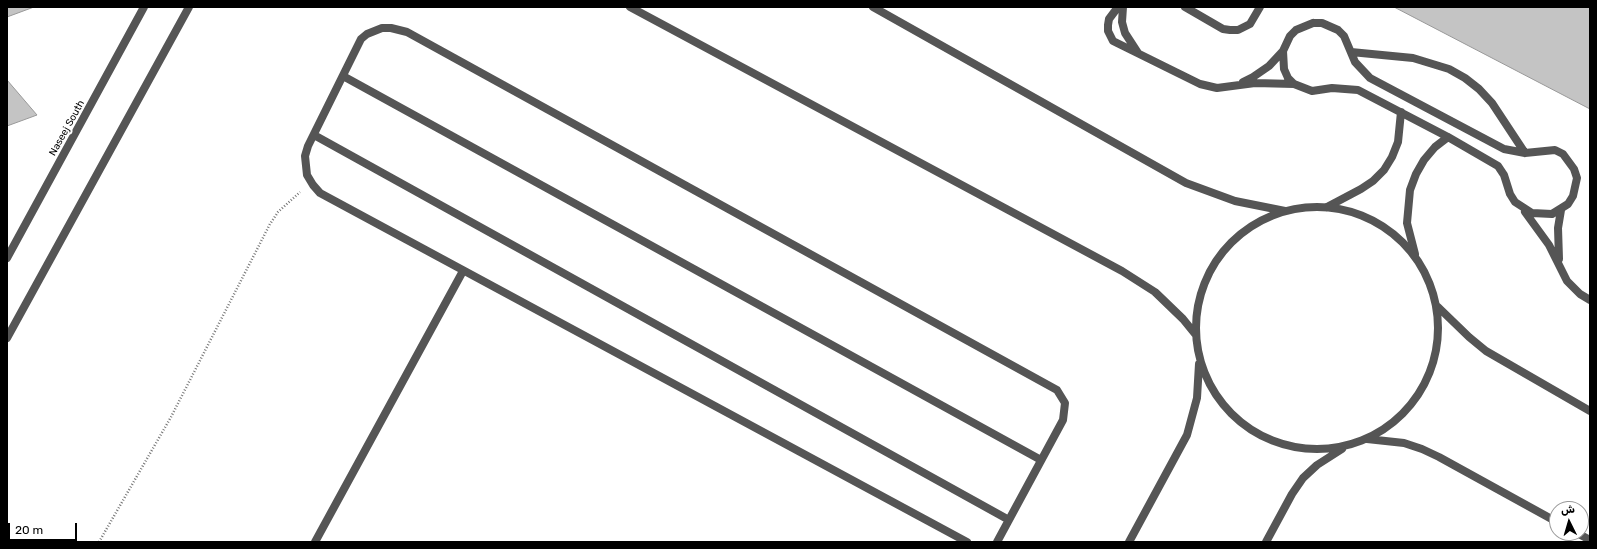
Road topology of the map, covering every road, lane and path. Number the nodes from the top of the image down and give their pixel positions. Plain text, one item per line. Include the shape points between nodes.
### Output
1 (144, 7) edge
2 (189, 7) edge
3 (630, 7) edge
4 (873, 7) edge
5 (1118, 7) edge
6 (1123, 7) edge
7 (1260, 7) edge
8 (1189, 8) edge
9 (1283, 51) junction
10 (1351, 52) junction
11 (1139, 54) junction
12 (342, 76) junction
13 (1294, 84) junction
14 (1235, 85) junction
15 (1401, 112) junction
16 (314, 135) junction
17 (1448, 137) junction
18 (1525, 153) junction
19 (313, 185) junction
20 (1326, 207) junction
21 (1523, 209) junction
22 (1560, 210) junction
23 (1286, 211) junction
24 (1415, 254) junction
25 (7, 258) edge
26 (1559, 264) junction
27 (463, 271) junction
28 (1590, 300) edge
29 (1438, 307) junction
30 (1196, 334) junction
31 (7, 338) edge
32 (1200, 360) junction
33 (1590, 411) edge
34 (1366, 439) junction
35 (1349, 445) junction
36 (1041, 460) junction
37 (1549, 518) edge
38 (1009, 520) junction
39 (99, 542) edge
40 (315, 542) edge
41 (967, 542) edge
42 (997, 542) edge
43 (1129, 542) edge
44 (1266, 542) edge

1 - 25 street, Naseej South
2 - 31 street
3 - 30 street via 1122,271 1155,292
4 - 23 street via 1186,183 1235,201
5 - 11 street via 1109,19 1110,37
6 - 11 street via 1122,22 1125,33
7 - 8 street via 1250,24 1238,30 1223,29
9 - 10 street via 1296,30 1313,23 1322,23 1338,30 1344,36
9 - 13 street via 1284,69
9 - 14 street via 1269,66
10 - 18 street via 1355,62 1370,78 1504,149
10 - 18 street via 1414,58 1432,62 1454,72 1479,89 1492,103
11 - 14 street via 1208,87
12 - 16 street
12 - 36 street
12 - 36 street via 361,39 367,34 382,28 391,28 414,36 1057,390 1065,403 1065,415
13 - 14 street
13 - 15 street via 1312,91 1345,88 1358,90
15 - 17 street
15 - 20 street via 1398,142 1384,170 1373,181
16 - 19 street via 305,156 305,166
16 - 38 street
17 - 21 street via 1498,166 1504,174 1510,194
17 - 24 street via 1424,160 1410,190 1407,222
18 - 22 street via 1555,150 1570,161 1574,169 1576,187 1573,196
19 - 27 street via 320,193
19 - 39 path via 288,201 270,224 171,416
20 - 23 street
20 - 24 street via 1352,212 1376,221 1397,236
21 - 22 street via 1532,214 1542,215
21 - 26 street via 1537,226
22 - 26 street via 1557,246
23 - 30 street via 1264,219 1243,232 1226,248 1212,267 1202,288
24 - 29 street via 1429,279
26 - 28 street via 1567,281
27 - 40 street
27 - 41 street
29 - 33 street via 1486,351
29 - 34 street via 1437,353 1430,375 1419,396 1386,428
30 - 32 street
32 - 35 street via 1210,385 1225,407 1245,426 1268,439 1295,447 1322,449
32 - 43 street via 1197,398 1187,435
34 - 35 street
34 - 37 street via 1404,443 1427,451
35 - 44 street via 1322,461 1303,478
36 - 38 street
38 - 42 street

